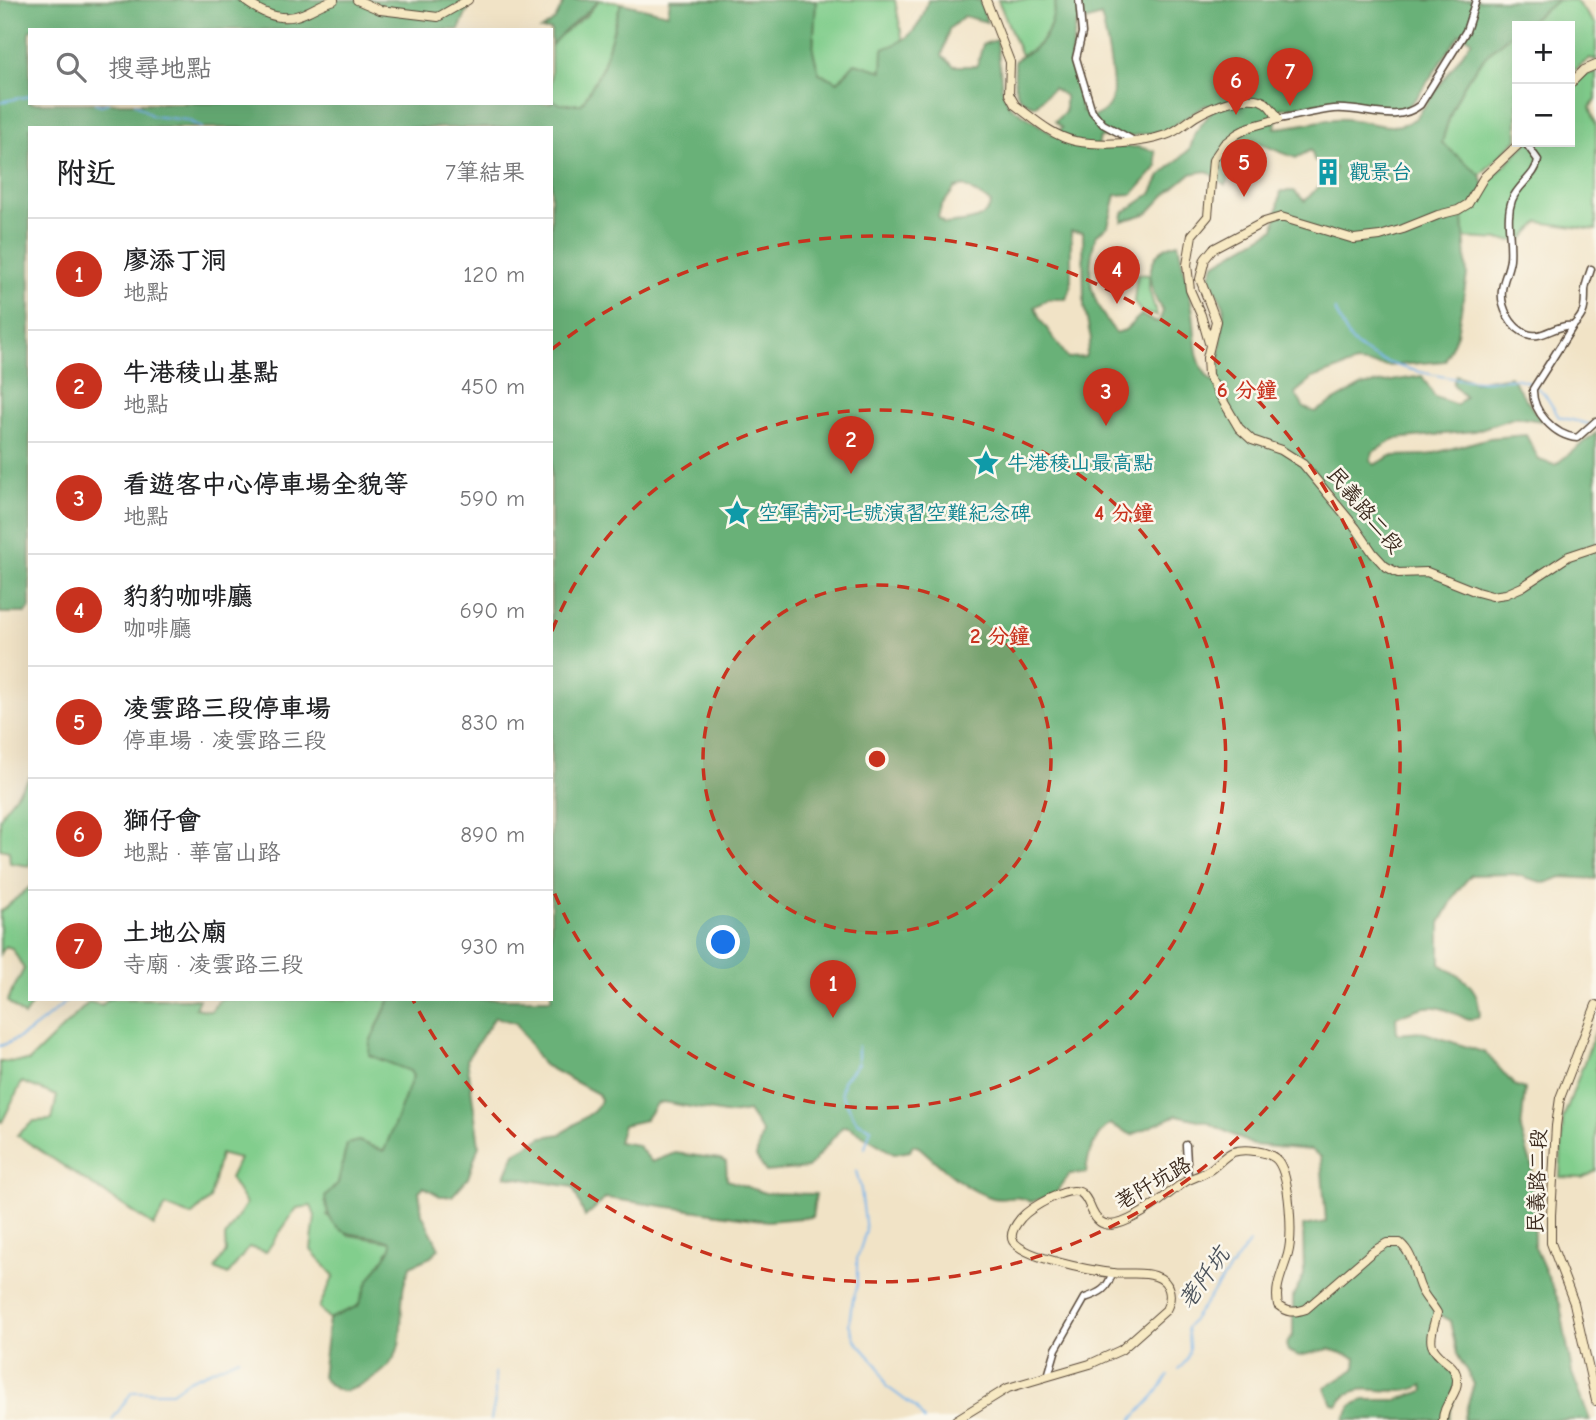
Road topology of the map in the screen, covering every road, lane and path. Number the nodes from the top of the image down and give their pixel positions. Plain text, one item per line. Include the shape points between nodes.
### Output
1 (244, 0) edge
2 (334, 0) edge
3 (357, 0) edge
4 (468, 0) edge
5 (986, 0) edge
6 (1079, 0) edge
7 (1476, 0) edge
8 (1596, 65) edge
9 (1575, 79) edge
10 (1278, 119) junction
11 (1134, 141) junction
12 (1517, 147) edge
13 (1527, 147) edge
14 (1591, 269) dead end
15 (1573, 327) junction
16 (1209, 343) junction
17 (1596, 421) edge
18 (1596, 547) edge
19 (1596, 1005) edge
20 (1593, 1022) edge
21 (1186, 1144) dead end
22 (1188, 1180) junction
23 (1112, 1273) junction
24 (1048, 1376) junction
25 (1596, 1401) edge
26 (956, 1420) edge
27 (1443, 1420) edge

1 - 2 street via 269,15 289,18
3 - 4 street via 380,10 438,17
5 - 11 street via 1010,62 1009,94 1015,105 1060,136 1076,141
6 - 11 street via 1082,33 1076,58 1092,111 1103,124
7 - 10 street via 1466,31 1420,104 1410,112 1335,109
8 - 9 street
10 - 11 street via 1272,107 1260,100 1231,102 1198,115 1165,136
10 - 16 street via 1237,134 1213,160 1208,216 1192,235 1187,265 1190,290
12 - 16 street via 1484,177 1468,204 1403,229 1354,239 1281,217 1213,249 1200,279 1216,321
13 - 15 street via 1538,160 1537,167 1511,201 1504,307 1510,321 1530,336 1562,325
14 - 15 street via 1585,288 1586,309
15 - 17 street via 1532,397 1545,420 1567,437 1577,438
16 - 18 street, 民義路二段 via 1208,375 1239,428 1252,440 1303,464 1373,553 1398,573 1427,572 1492,596 1522,587 1569,556
19 - 20 street, 民義路二段
20 - 25 street, 民義路二段 via 1560,1098 1551,1243 1574,1303
21 - 22 street
22 - 23 street, 荖阡坑路 via 1138,1215 1112,1226 1096,1220 1081,1192 1071,1190 1030,1210 1011,1234 1026,1252
22 - 27 street, 荖阡坑路 via 1235,1152 1262,1153 1280,1164 1291,1231 1275,1294 1286,1311 1307,1309 1372,1252 1387,1242 1400,1242 1410,1252 1422,1293 1437,1313 1432,1345 1457,1377
23 - 24 street via 1102,1292 1085,1298 1056,1349
23 - 24 street, 荖阡坑路 via 1154,1275 1163,1280 1171,1294 1166,1310 1121,1350
24 - 26 street, 荖阡坑路 via 1008,1388

